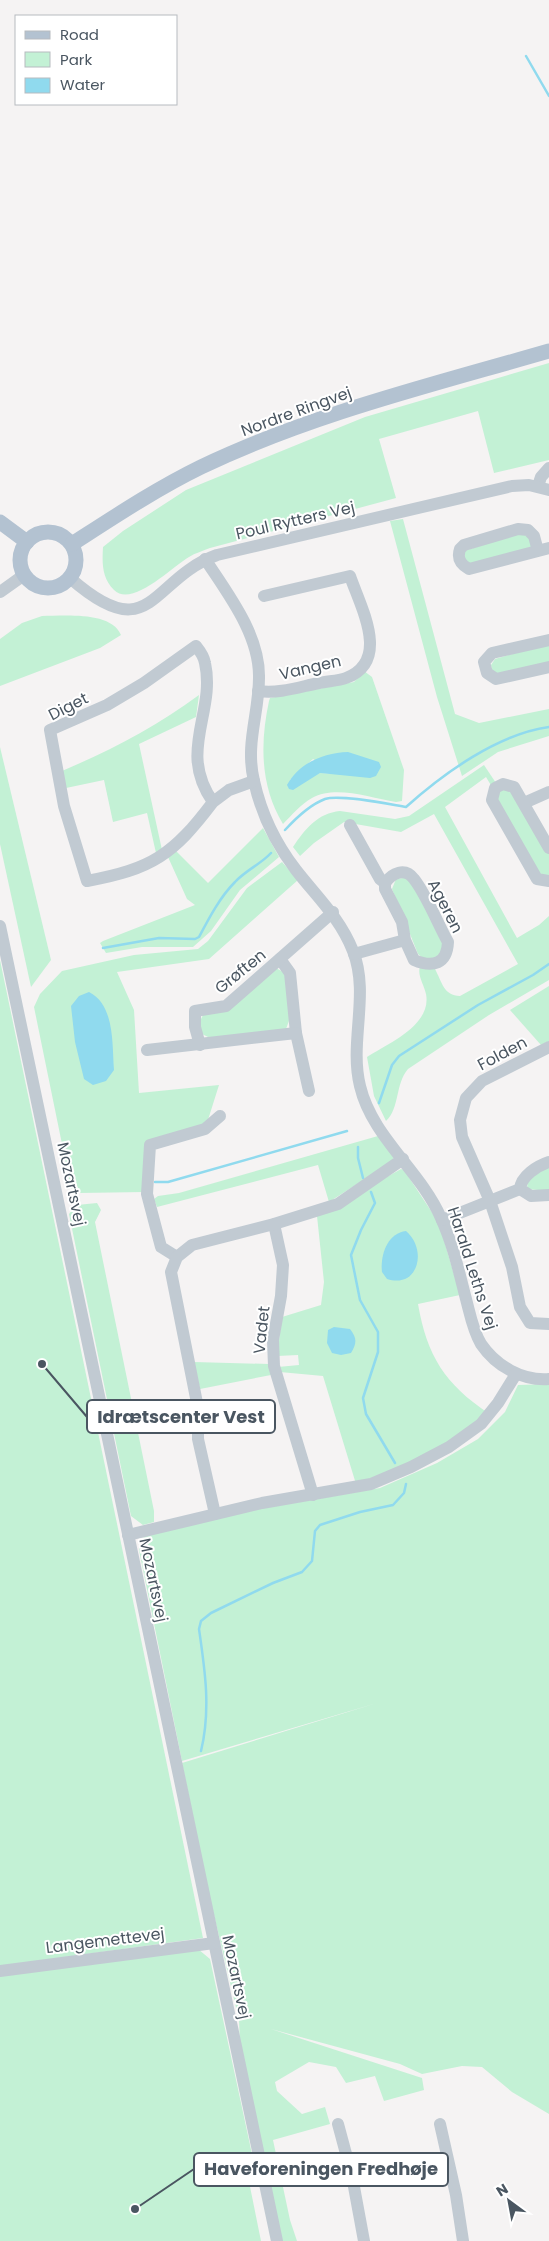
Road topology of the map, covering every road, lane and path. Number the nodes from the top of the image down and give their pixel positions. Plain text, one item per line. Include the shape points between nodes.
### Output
1 (549, 351) edge
2 (549, 468) edge
3 (544, 488) edge
4 (0, 522) edge
5 (27, 542) junction
6 (72, 544) junction
7 (544, 550) edge
8 (205, 560) junction
9 (24, 575) junction
10 (70, 578) junction
11 (0, 592) edge
12 (264, 596) dead end
13 (549, 640) edge
14 (549, 667) edge
15 (258, 691) junction
16 (254, 781) junction
17 (549, 792) edge
18 (213, 802) junction
19 (524, 803) junction
20 (350, 825) dead end
21 (549, 848) edge
22 (549, 881) edge
23 (385, 882) junction
24 (333, 912) junction
25 (0, 926) edge
26 (405, 940) junction
27 (354, 954) junction
28 (280, 959) junction
29 (296, 1033) junction
30 (200, 1045) junction
31 (549, 1047) edge
32 (148, 1050) dead end
33 (310, 1091) dead end
34 (220, 1116) dead end
35 (404, 1159) junction
36 (549, 1162) edge
37 (520, 1189) junction
38 (549, 1195) edge
39 (490, 1201) junction
40 (442, 1220) junction
41 (274, 1224) junction
42 (177, 1257) junction
43 (549, 1324) edge
44 (516, 1374) junction
45 (549, 1379) edge
46 (313, 1495) junction
47 (215, 1514) junction
48 (128, 1535) junction
49 (214, 1943) junction
50 (0, 1971) edge
51 (338, 2124) dead end
52 (440, 2124) dead end
53 (276, 2241) edge
54 (364, 2241) edge
55 (463, 2241) edge

1 - 6 main road, Nordre Ringvej via 331,415 261,440 141,499
2 - 3 street via 541,477
3 - 8 street, Poul Rytters Vej via 512,486
4 - 5 main road
5 - 6 main road via 41,533 50,532
5 - 9 main road via 20,558
6 - 10 main road via 76,561
7 - 7 street via 469,569 460,563 459,558 464,545 518,529 528,530
8 - 10 street, Poul Rytters Vej via 158,598 134,608 108,606
8 - 15 street, Harald Leths Vej via 253,642 259,666
9 - 10 main road via 36,585 52,588
9 - 11 street
12 - 15 street, Vangen via 350,576 371,640 371,654 364,665 346,678 276,692
13 - 14 street via 492,653 484,662 487,673 496,679
15 - 16 street, Harald Leths Vej via 251,729
16 - 18 street, Diget via 229,790
16 - 24 street, Harald Leths Vej via 263,811 285,855
17 - 19 street
18 - 18 street, Diget via 203,787 199,772 197,743 207,680 205,660 196,646 107,705 50,730 64,806 86,881 123,874 169,851 190,833
19 - 21 street
19 - 22 street via 511,785 503,784 492,793 492,800 537,879
20 - 23 street, Ageren via 380,879
23 - 26 street, Ageren via 385,889 402,922
23 - 26 street, Ageren via 392,874 402,872 413,878 448,942 448,951 440,962 427,965 414,960
24 - 27 street, Harald Leths Vej
24 - 28 street, Grøften
25 - 48 street, Mozartsvej
26 - 27 street
27 - 35 street, Harald Leths Vej via 360,987 356,1063 359,1082 374,1123
28 - 29 street, Grøften via 290,972
28 - 30 street, Grøften via 226,1006 196,1011 195,1027
29 - 30 street
29 - 33 street, Grøften
30 - 32 street
31 - 39 street, Folden via 482,1081 466,1098 460,1120 462,1137
34 - 42 street via 205,1129 150,1145 147,1194 161,1247
35 - 40 street, Harald Leths Vej via 430,1195
35 - 41 street via 338,1204
36 - 37 street via 528,1174
37 - 38 street via 532,1196
37 - 39 street
39 - 40 street
39 - 43 street, Folden via 512,1267 520,1307 530,1323
40 - 44 street, Harald Leths Vej via 480,1343 496,1361
41 - 42 street via 192,1245
41 - 46 street, Vadet via 283,1265 273,1340 274,1366
42 - 47 street via 171,1272 198,1408 198,1438
44 - 45 street, Harald Leths Vej via 538,1380
44 - 46 street via 481,1424 449,1447 370,1484
46 - 47 street
47 - 48 street
48 - 49 street, Mozartsvej
49 - 50 street, Langemettevej
49 - 53 street, Mozartsvej
51 - 54 street
52 - 55 street

